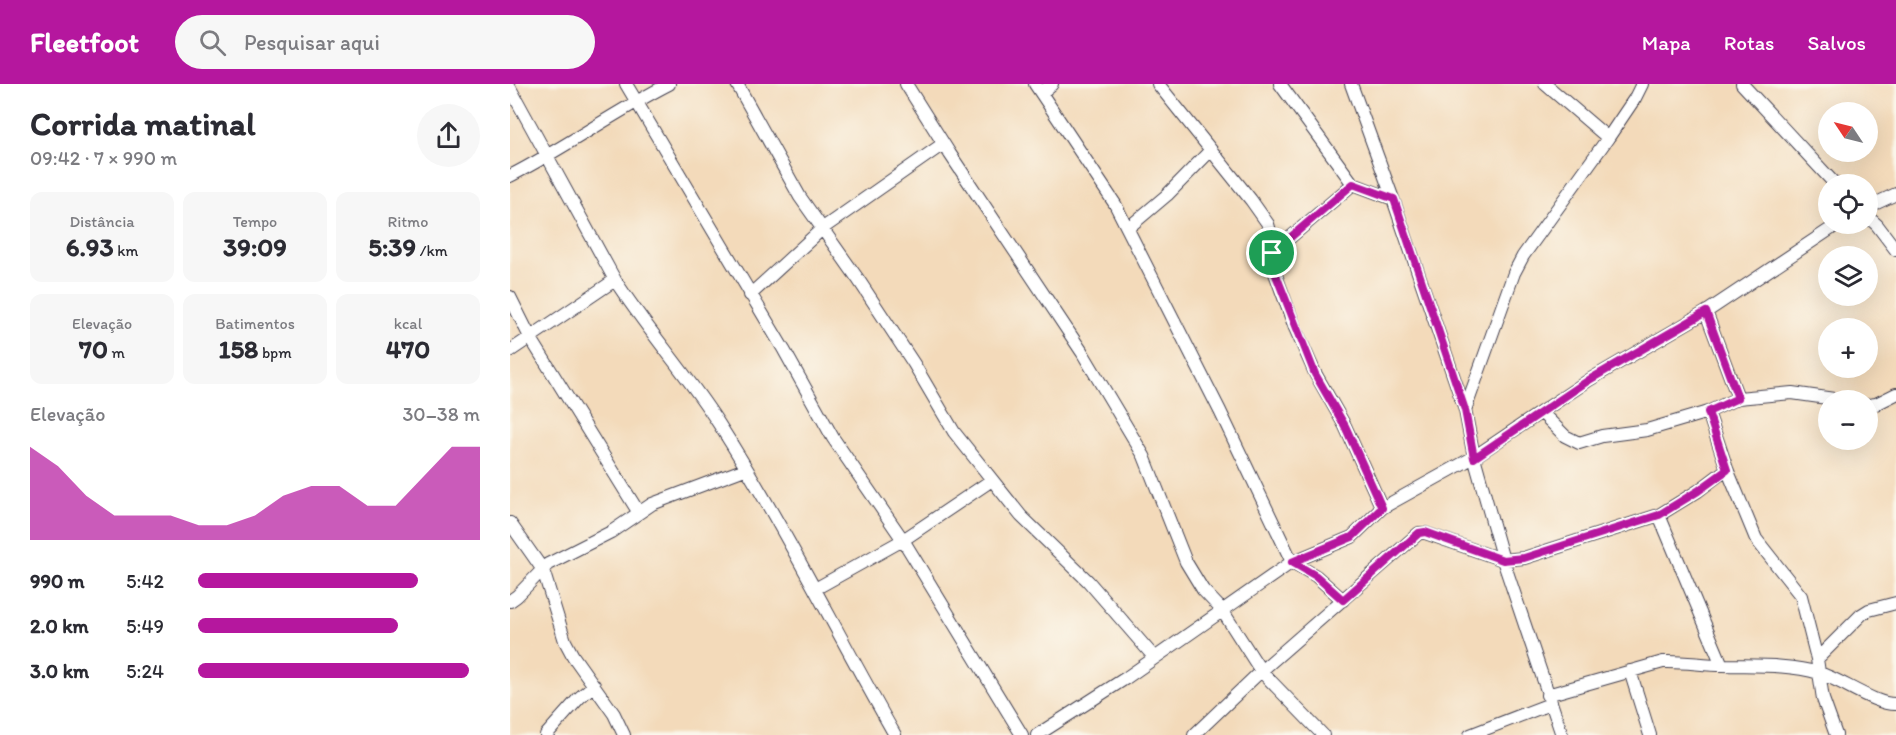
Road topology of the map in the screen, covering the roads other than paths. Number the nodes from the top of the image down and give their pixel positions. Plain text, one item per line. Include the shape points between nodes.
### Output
1 (626, 84) edge
2 (669, 84) edge
3 (737, 84) edge
4 (906, 84) edge
5 (1052, 84) edge
6 (1158, 84) edge
7 (1281, 84) edge
8 (1351, 84) edge
9 (1545, 84) edge
10 (1642, 84) edge
11 (1742, 84) edge
12 (510, 88) edge
13 (1038, 89) edge
14 (637, 100) junction
15 (1608, 138) junction
16 (943, 144) junction
17 (1211, 150) junction
18 (548, 157) junction
19 (1826, 174) edge
20 (510, 176) edge
21 (1353, 184) junction
22 (1896, 194) edge
23 (1394, 199) junction
24 (1878, 202) edge
25 (1878, 227) edge
26 (823, 228) junction
27 (1128, 228) junction
28 (1823, 234) edge
29 (1896, 249) edge
30 (1272, 253) junction
31 (615, 280) junction
32 (750, 295) junction
33 (510, 297) edge
34 (1706, 312) junction
35 (530, 337) junction
36 (510, 351) edge
37 (1896, 394) edge
38 (1818, 397) edge
39 (1738, 398) junction
40 (1878, 403) edge
41 (1465, 410) junction
42 (1540, 412) junction
43 (1708, 412) junction
44 (1474, 458) junction
45 (745, 469) junction
46 (1727, 470) junction
47 (992, 480) junction
48 (1382, 508) junction
49 (639, 513) junction
50 (1659, 515) junction
51 (510, 523) edge
52 (903, 540) junction
53 (1503, 560) junction
54 (1292, 562) junction
55 (543, 570) junction
56 (815, 590) junction
57 (1343, 600) junction
58 (510, 601) edge
59 (1896, 603) edge
60 (1222, 610) junction
61 (1154, 657) junction
62 (1817, 658) junction
63 (1722, 665) junction
64 (1261, 671) junction
65 (1630, 671) junction
66 (1819, 673) junction
67 (594, 686) junction
68 (1549, 699) junction
69 (1896, 704) edge
70 (546, 735) edge
71 (624, 735) edge
72 (895, 735) edge
73 (1022, 735) edge
74 (1037, 735) edge
75 (1194, 735) edge
76 (1323, 735) edge
77 (1470, 735) edge
78 (1562, 735) edge
79 (1650, 735) edge
80 (1836, 735) edge

1 - 14 street
2 - 14 street
3 - 26 street via 788,177
4 - 16 street
5 - 13 street
6 - 17 street
7 - 21 street
8 - 23 street
9 - 15 street
10 - 15 street
11 - 19 street
12 - 18 street
13 - 27 street via 1109,192
14 - 18 street
14 - 32 street
15 - 41 street via 1514,273
16 - 26 street
16 - 60 street via 1082,352 1144,456 1186,562 1203,590
17 - 27 street
17 - 30 street via 1263,215 1271,234
18 - 20 street
18 - 31 street
21 - 23 street
21 - 30 street
22 - 24 street
23 - 41 street
25 - 29 street
26 - 32 street
26 - 47 street via 914,364 954,432
27 - 54 street
28 - 34 street
30 - 48 street via 1274,270 1295,328
31 - 35 street
31 - 45 street via 719,424
32 - 52 street via 832,438
33 - 35 street
34 - 39 street
34 - 42 street
35 - 36 street
35 - 49 street
37 - 40 street
38 - 39 street via 1792,393
39 - 43 street
41 - 44 street
42 - 43 street via 1565,436 1579,443 1647,430
42 - 44 street
43 - 46 street
44 - 48 street
44 - 53 street
45 - 49 street via 667,497
45 - 56 street
46 - 50 street
46 - 62 street via 1756,539 1801,596
47 - 52 street
47 - 61 street via 1027,523 1088,581
48 - 54 street via 1352,537
49 - 55 street via 594,542 555,559
50 - 53 street via 1524,558
50 - 63 street
51 - 55 street
52 - 56 street
52 - 73 street
53 - 57 street via 1419,533
53 - 68 street
54 - 57 street via 1316,576
54 - 60 street
55 - 58 street
55 - 67 street via 566,641
56 - 72 street
57 - 64 street
59 - 62 street via 1861,615
60 - 61 street
60 - 64 street
61 - 74 street
62 - 66 street
63 - 65 street via 1663,662
63 - 66 street via 1768,665
64 - 75 street
64 - 76 street
65 - 68 street
65 - 79 street
66 - 69 street via 1890,705
66 - 80 street
67 - 70 street
67 - 71 street
68 - 77 street
68 - 78 street

